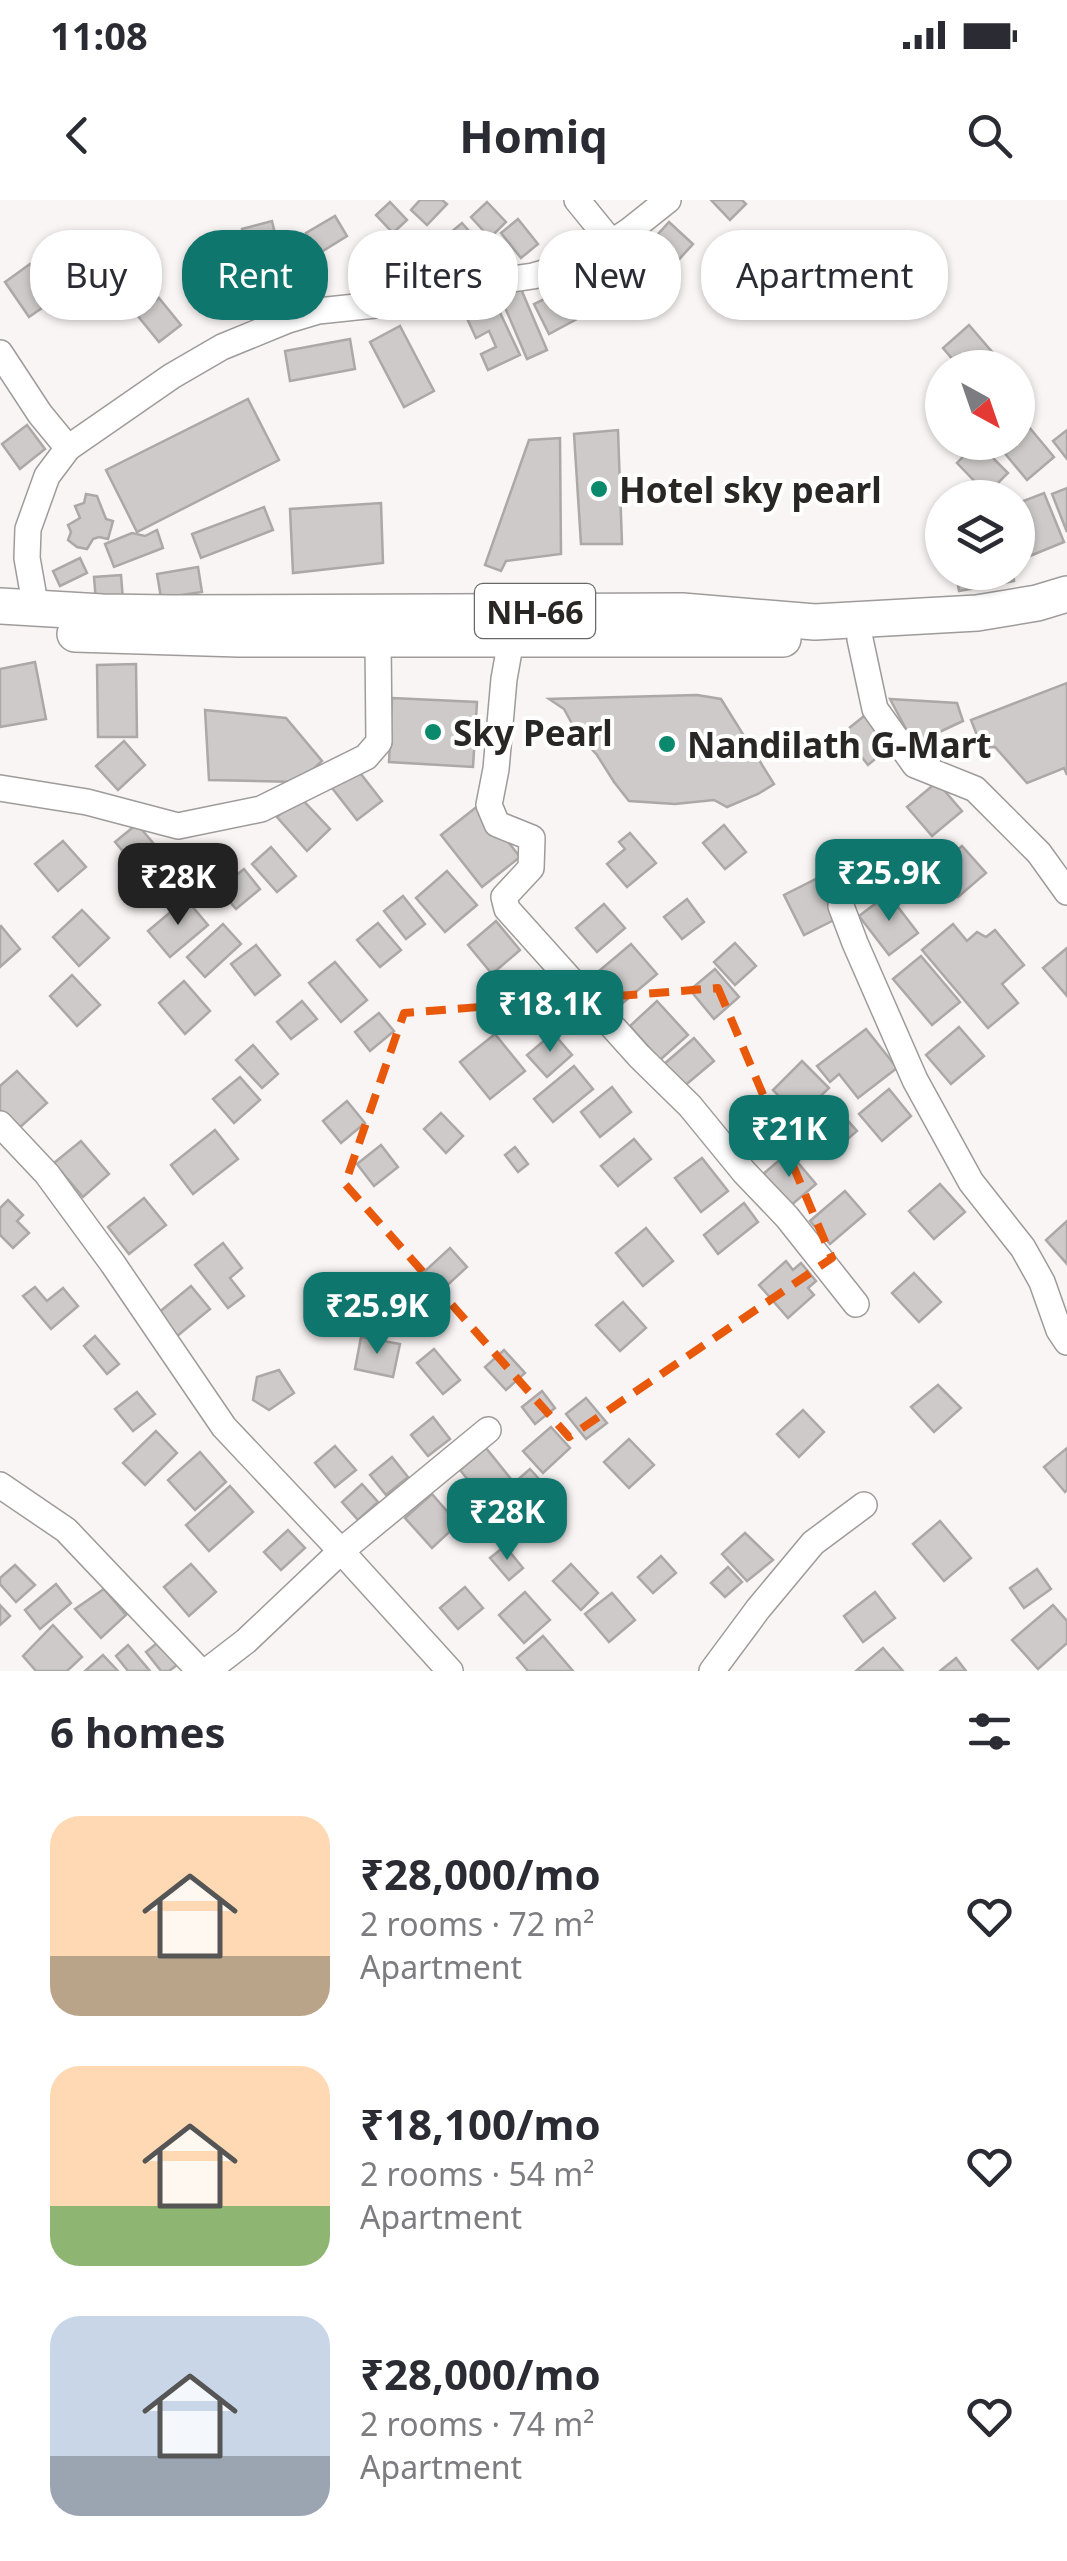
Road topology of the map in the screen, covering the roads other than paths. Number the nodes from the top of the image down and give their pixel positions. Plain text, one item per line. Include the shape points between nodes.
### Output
1 (577, 200) edge
2 (668, 200) edge
3 (601, 230) edge
4 (629, 230) edge
5 (538, 275) edge
6 (0, 352) edge
7 (68, 448) junction
8 (1067, 594) edge
9 (0, 606) edge
10 (1067, 619) edge
11 (38, 620) junction
12 (0, 628) edge
13 (378, 639) junction
14 (860, 639) junction
15 (511, 640) junction
16 (0, 788) edge
17 (1067, 892) edge
18 (842, 906) dead end
19 (0, 1124) edge
20 (856, 1304) dead end
21 (1067, 1342) edge
22 (488, 1430) dead end
23 (0, 1484) edge
24 (864, 1505) dead end
25 (341, 1551) junction
26 (203, 1671) edge
27 (450, 1671) edge
28 (712, 1671) edge

1 - 3 street
2 - 4 street
5 - 7 street via 413,302 318,311 272,326 222,346
6 - 7 street
7 - 11 street via 47,476 28,529
8 - 11 highway, NH-66 via 977,614 814,622 682,611 172,613
9 - 11 highway, NH-66
10 - 14 highway via 992,635
11 - 12 highway
11 - 13 highway via 142,638
13 - 15 highway
13 - 16 street via 379,742 366,757 261,809 178,826
14 - 15 highway
14 - 17 street via 875,709 915,765 975,788
15 - 20 street via 489,805 498,824 532,838 531,868 504,897 508,909 788,1217
18 - 21 street via 915,1080 971,1182 1023,1248
19 - 25 street via 47,1174 224,1427
22 - 25 street
23 - 26 street via 66,1530
24 - 28 street via 814,1543
25 - 26 street via 246,1641
25 - 27 street

